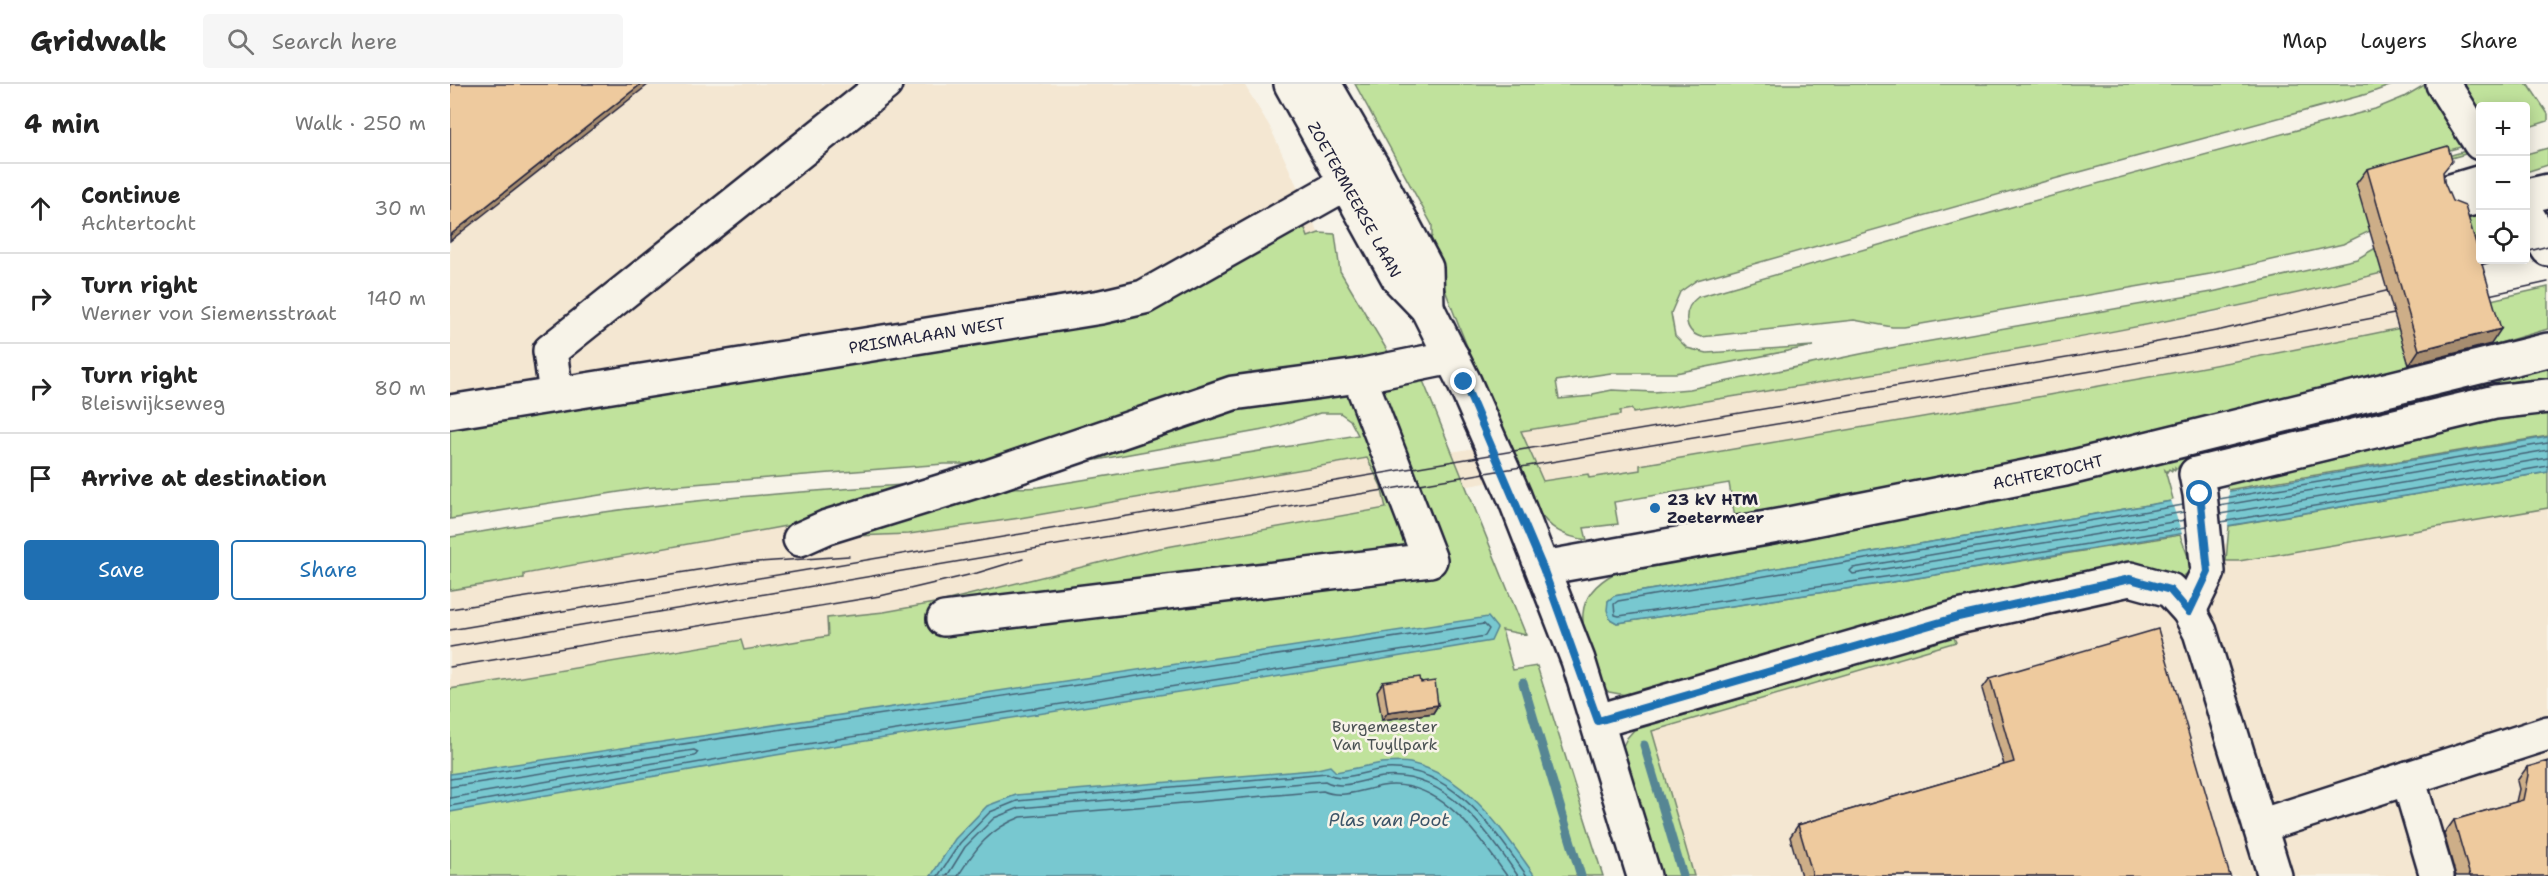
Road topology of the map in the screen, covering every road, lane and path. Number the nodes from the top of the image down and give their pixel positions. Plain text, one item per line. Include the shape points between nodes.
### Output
1 (885, 84) edge
2 (1291, 84) edge
3 (1324, 84) edge
4 (2443, 84) edge
5 (2476, 135) edge
6 (1360, 175) junction
7 (2548, 350) edge
8 (1458, 369) junction
9 (1359, 376) junction
10 (556, 394) junction
11 (2548, 396) edge
12 (450, 412) edge
13 (800, 539) dead end
14 (1543, 568) junction
15 (2189, 612) junction
16 (944, 619) dead end
17 (1598, 721) junction
18 (2548, 732) edge
19 (2408, 778) junction
20 (2260, 826) junction
21 (1644, 876) edge
22 (2275, 876) edge
23 (2437, 876) edge

1 - 10 street via 550,351
2 - 6 street, ZOETERMEERSE LAAN
3 - 6 street, ZOETERMEERSE LAAN
4 - 5 street
6 - 8 street, ZOETERMEERSE LAAN via 1399,279 1427,308
6 - 10 street, PRISMALAAN WEST via 1144,297 1090,309
7 - 14 street, ACHTERTOCHT via 2065,470
8 - 9 street
8 - 14 street, ZOETERMEERSE LAAN
9 - 13 street via 1233,393
9 - 16 street via 1430,560
10 - 12 street, PRISMALAAN WEST
11 - 15 street via 2495,402 2196,474 2208,572
14 - 17 street, ZOETERMEERSE LAAN
15 - 17 street via 2170,590 2130,579 1958,617
15 - 20 street via 2200,632
17 - 21 street, ZOETERMEERSE LAAN
18 - 19 street
19 - 20 street
19 - 23 street
20 - 22 street

